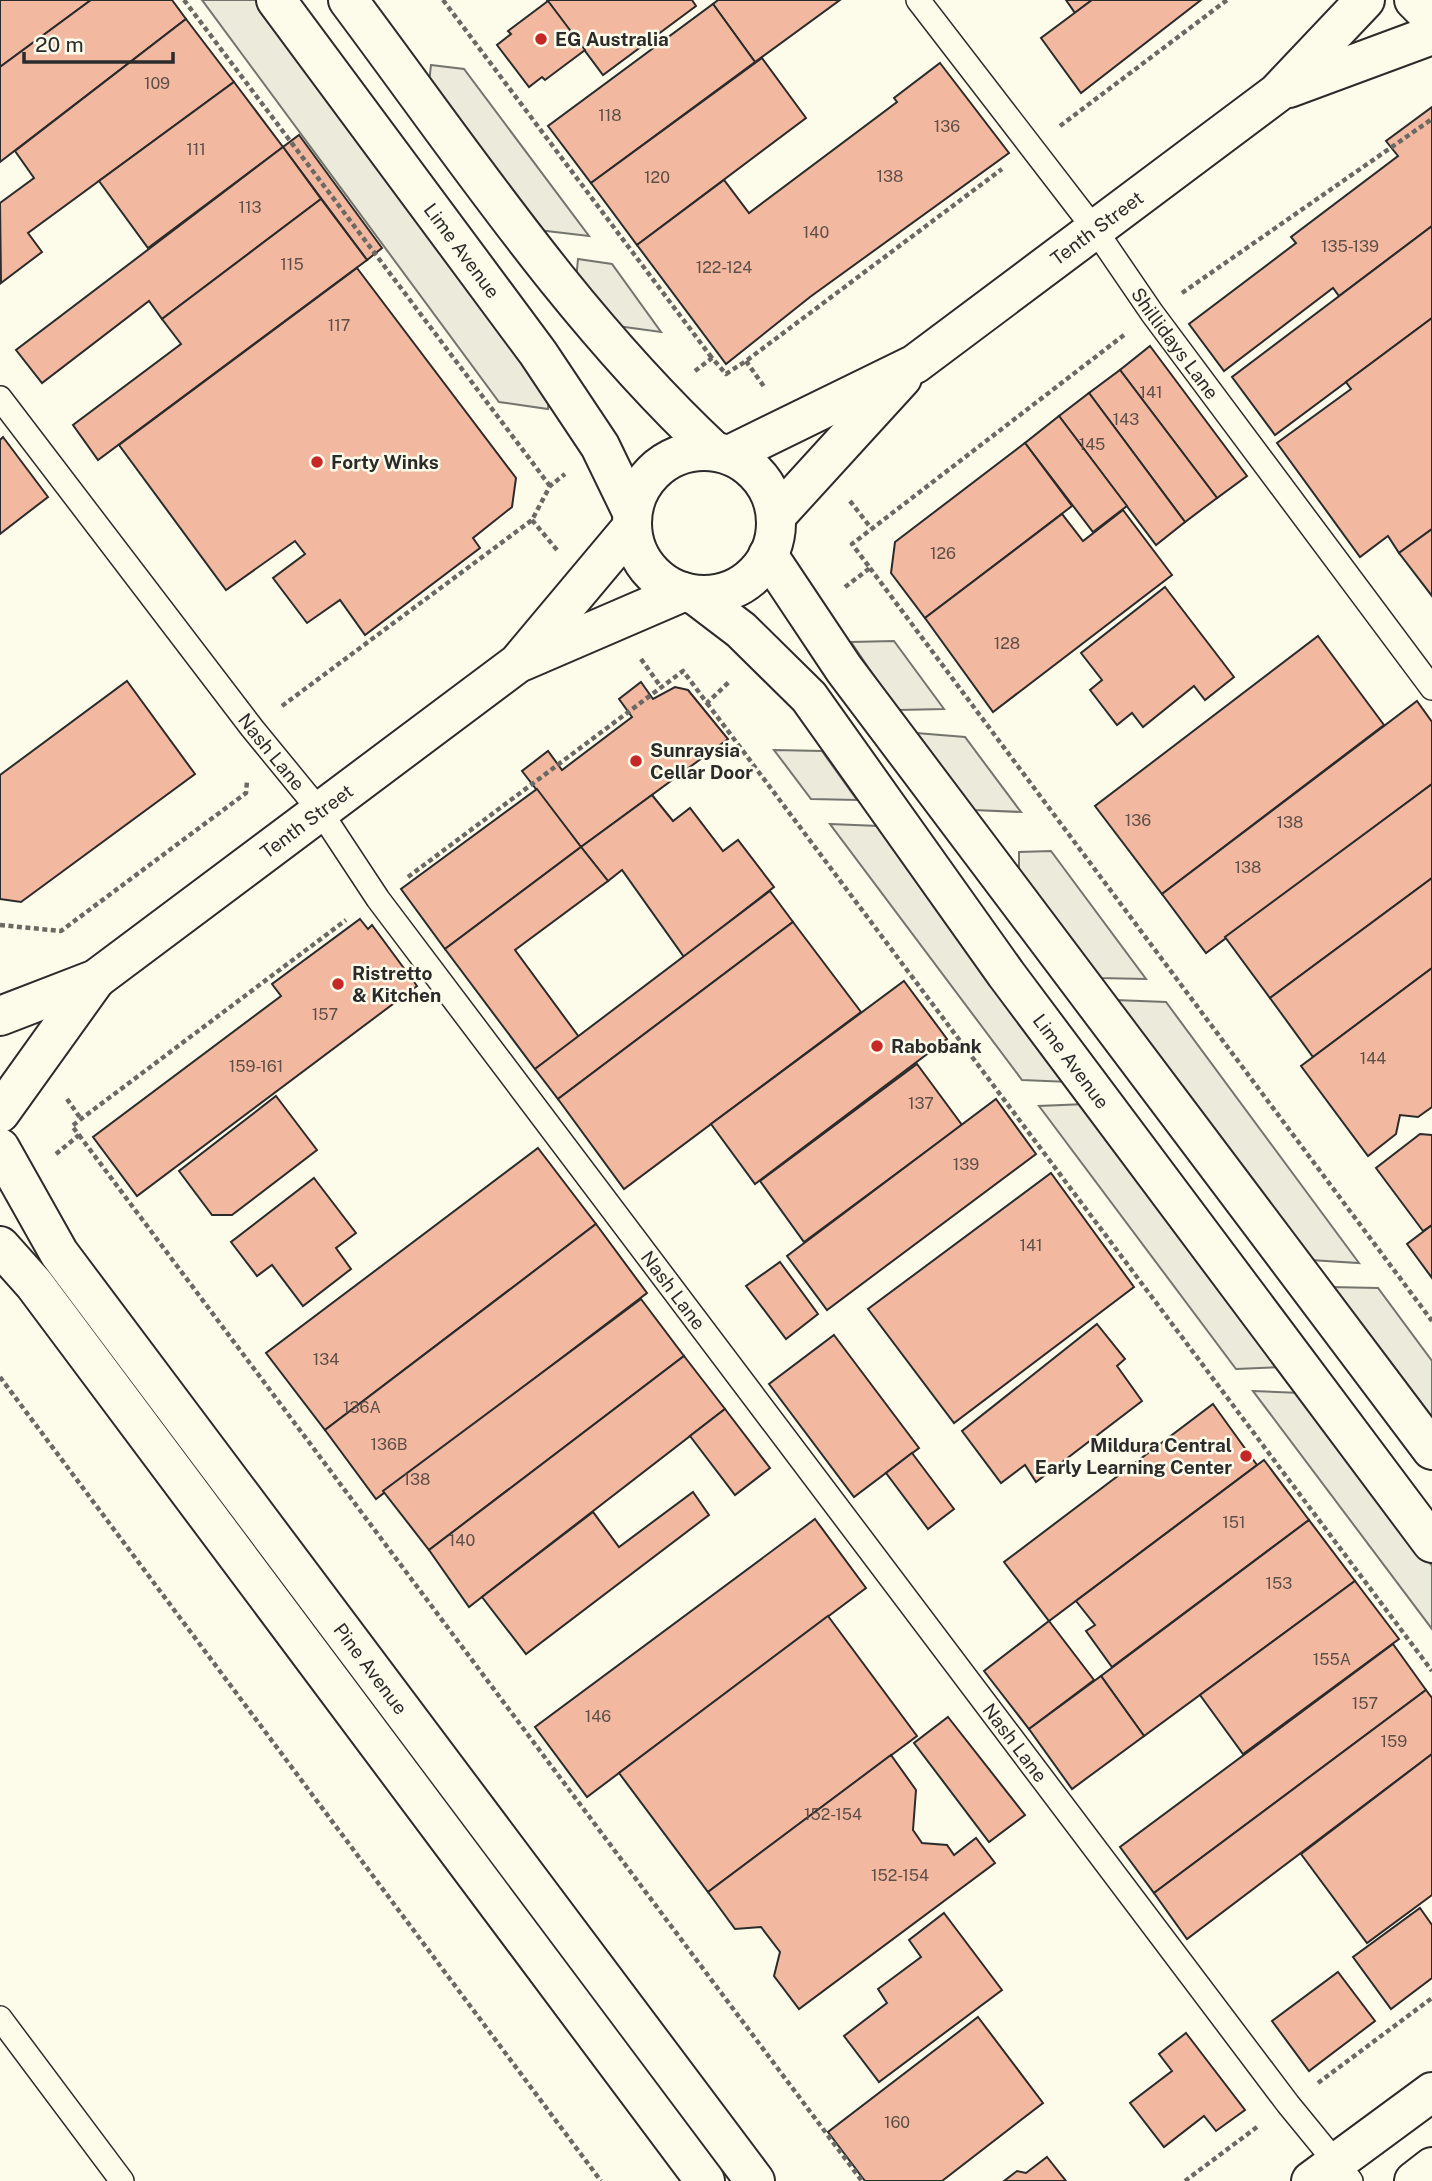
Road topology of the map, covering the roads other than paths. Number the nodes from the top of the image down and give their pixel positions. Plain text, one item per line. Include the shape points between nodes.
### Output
1 (276, 0) edge
2 (348, 0) edge
3 (918, 0) edge
4 (1365, 0) edge
5 (1414, 0) edge
6 (1432, 19) edge
7 (1432, 35) edge
8 (1278, 93) junction
9 (1096, 231) junction
10 (915, 364) junction
11 (0, 398) edge
12 (722, 453) junction
13 (776, 516) junction
14 (632, 519) junction
15 (768, 555) junction
16 (689, 594) junction
17 (518, 663) junction
18 (1432, 688) edge
19 (320, 811) junction
20 (96, 979) junction
21 (0, 1016) edge
22 (0, 1113) edge
23 (0, 1148) edge
24 (0, 1246) edge
25 (1432, 1450) edge
26 (1432, 1543) edge
27 (0, 2018) edge
28 (1432, 2092) edge
29 (1432, 2167) edge
30 (1333, 2175) edge
31 (122, 2181) edge
32 (705, 2181) edge
33 (755, 2181) edge
34 (1414, 2181) edge

1 - 14 street, Lime Avenue via 538,353 600,446
2 - 12 street via 575,304 659,399
3 - 9 lane, Shillidays Lane
4 - 8 street, Tenth Street
5 - 6 street
7 - 8 street, Tenth Street
8 - 9 street, Tenth Street
9 - 10 street, Tenth Street
9 - 18 lane, Shillidays Lane
10 - 12 street, Tenth Street
10 - 13 street, Tenth Street
11 - 19 lane, Nash Lane
12 - 13 street via 747,464 761,479
12 - 14 street via 691,451 670,458 639,490
13 - 15 street
14 - 16 street via 636,548 647,568 663,583
14 - 17 street, Tenth Street
15 - 16 street via 756,573 738,586 717,594
15 - 25 street via 807,617
16 - 17 street, Tenth Street
16 - 26 street, Lime Avenue via 763,651 808,696 1006,974
17 - 19 street, Tenth Street
19 - 20 street, Tenth Street
19 - 30 lane, Nash Lane via 379,899 1280,2093
20 - 21 street, Tenth Street
20 - 22 street, Tenth Street
23 - 33 street, Pine Avenue via 59,1252
24 - 32 street, Pine Avenue via 59,1317
27 - 31 lane
28 - 30 street
29 - 34 street

